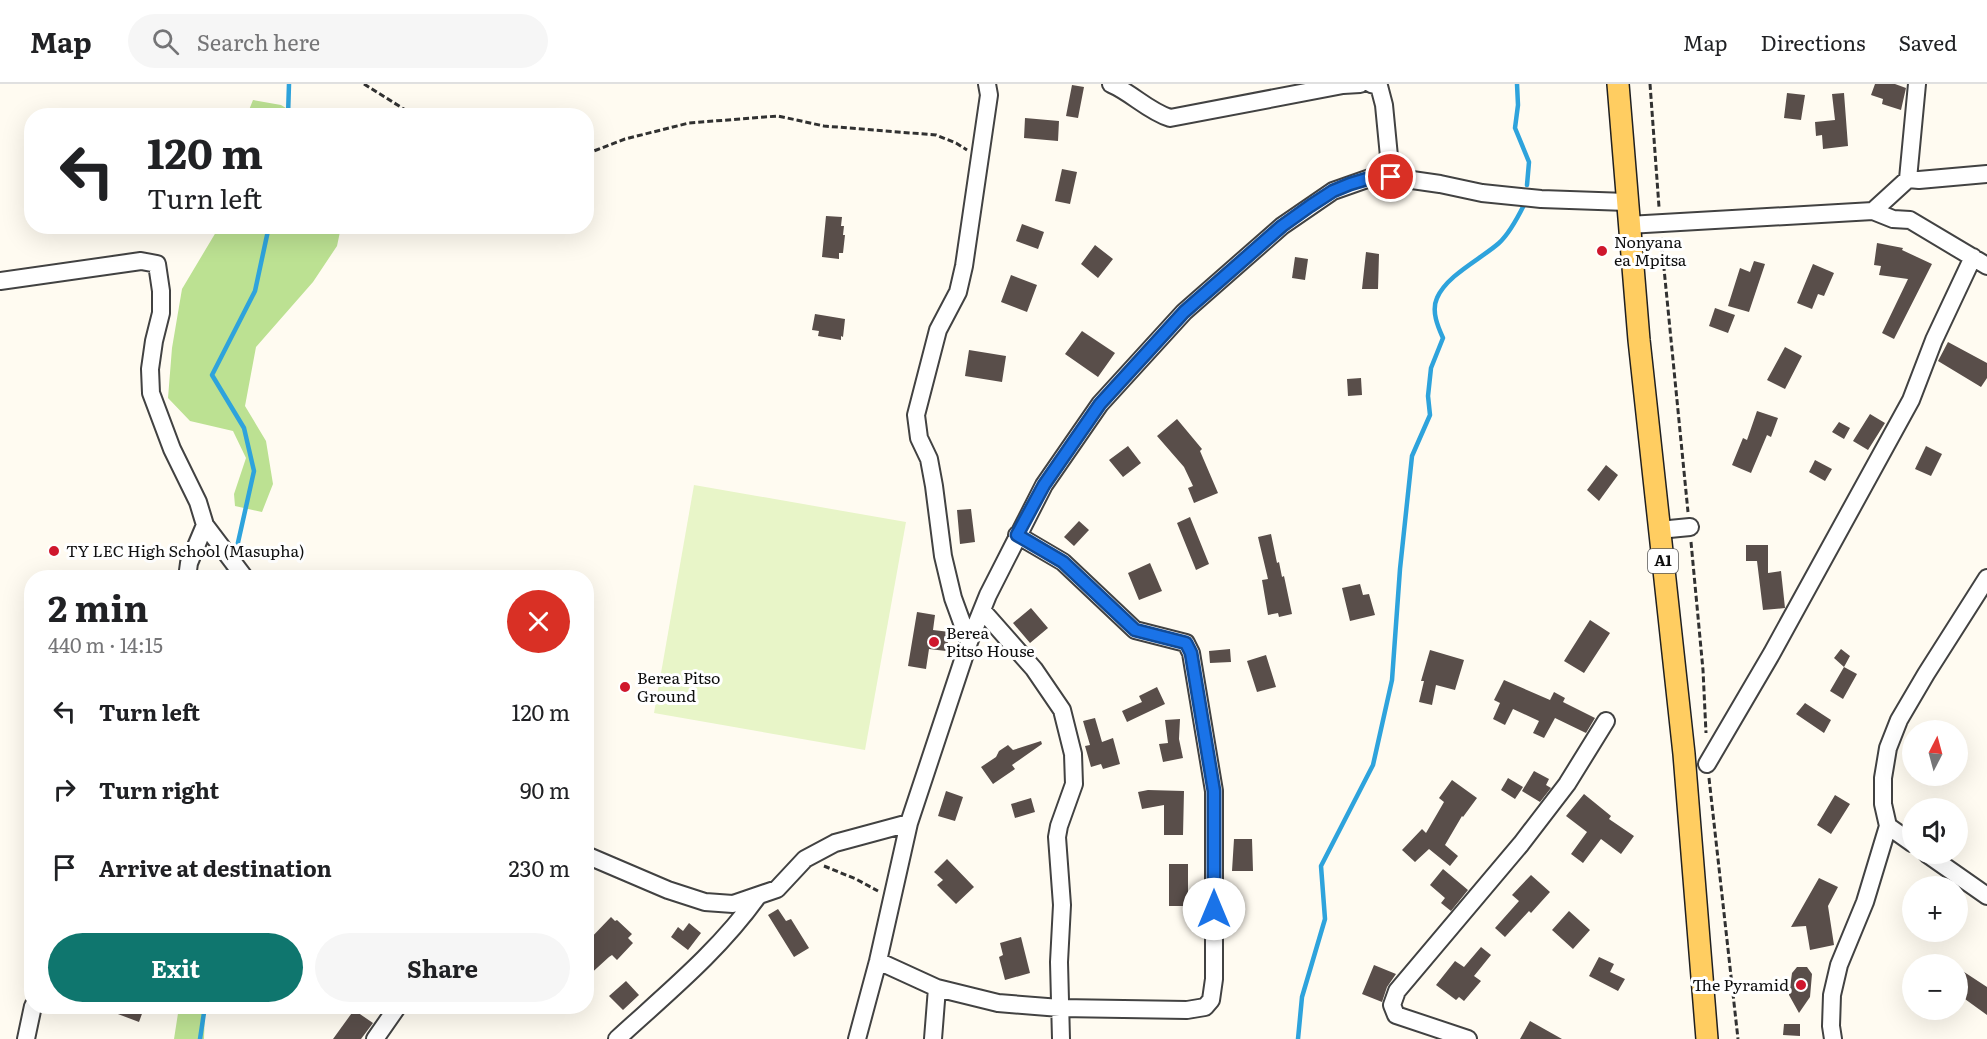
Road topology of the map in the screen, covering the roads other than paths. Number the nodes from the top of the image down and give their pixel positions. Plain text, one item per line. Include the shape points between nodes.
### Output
1 (987, 84) edge
2 (1111, 84) edge
3 (1360, 84) edge
4 (1371, 84) edge
5 (1618, 84) edge
6 (1917, 84) edge
7 (1987, 174) edge
8 (1391, 177) junction
9 (1908, 179) junction
10 (1627, 202) junction
11 (1873, 211) junction
12 (1628, 225) junction
13 (1980, 262) edge
14 (0, 281) edge
15 (205, 525) junction
16 (1689, 527) road end
17 (1659, 530) junction
18 (1017, 535) junction
19 (188, 570) edge
20 (240, 570) edge
21 (1987, 578) edge
22 (982, 610) junction
23 (969, 642) junction
24 (1606, 721) dead end
25 (1707, 764) road end
26 (909, 823) junction
27 (1888, 826) junction
28 (1902, 836) edge
29 (594, 858) edge
30 (1941, 864) edge
31 (758, 896) junction
32 (1987, 896) edge
33 (878, 961) junction
34 (937, 988) junction
35 (1060, 1008) junction
36 (31, 1014) edge
37 (392, 1014) edge
38 (26, 1039) edge
39 (375, 1039) edge
40 (617, 1039) edge
41 (857, 1039) edge
42 (933, 1039) edge
43 (1061, 1039) edge
44 (1468, 1039) edge
45 (1707, 1039) edge
46 (1833, 1039) edge

1 - 23 street via 989,95 964,266 958,292 938,330 916,415 919,438 933,477 943,556
2 - 3 street via 1170,118
4 - 8 street via 1379,86 1384,105
5 - 10 main road, A1
6 - 9 street
7 - 9 street
8 - 10 street via 1529,198
8 - 18 street via 1370,178 1325,196 1282,226 1184,312 1100,404 1044,485
9 - 11 street
10 - 12 main road, A1
11 - 12 street
11 - 13 street via 1893,219 1910,220
12 - 17 main road, A1
13 - 25 street via 1934,340 1911,400
14 - 15 street via 141,261 157,264 161,313 150,369 151,393
15 - 19 street
15 - 20 street
16 - 17 street
17 - 45 main road, A1 via 1684,754
18 - 22 street
18 - 35 street via 1063,562 1135,630 1186,643 1191,653 1214,791 1211,1000 1205,1007 1187,1010
21 - 27 street via 1899,720 1888,748 1883,778
22 - 23 street
22 - 35 street via 1050,690 1062,710 1073,754 1074,784 1058,837 1062,905
23 - 26 street
24 - 44 street via 1568,784 1397,991 1392,1005 1396,1015
26 - 31 street via 835,843 805,859 777,889
26 - 33 street
27 - 28 street
27 - 46 street via 1865,902 1839,965 1832,995
29 - 31 street via 705,902 732,904
30 - 32 street
31 - 40 street via 709,954
33 - 34 street
33 - 41 street
34 - 35 street via 998,1004
34 - 42 street
35 - 43 street
36 - 38 street
37 - 39 street

